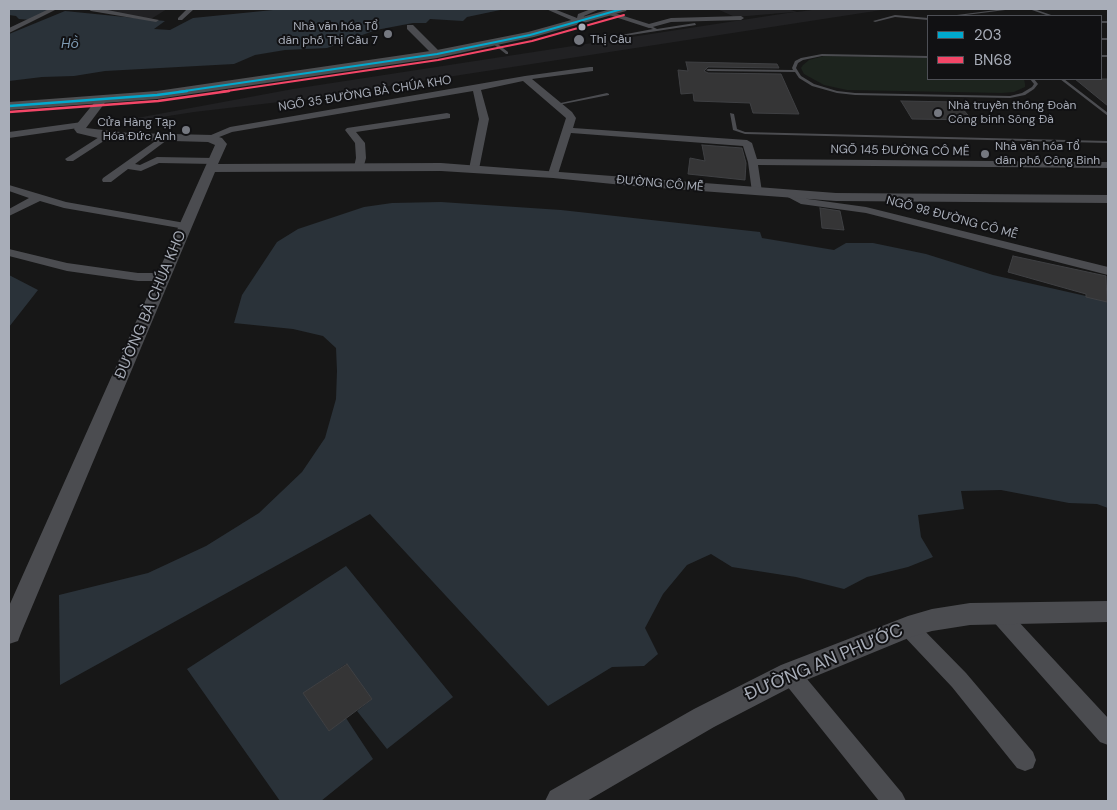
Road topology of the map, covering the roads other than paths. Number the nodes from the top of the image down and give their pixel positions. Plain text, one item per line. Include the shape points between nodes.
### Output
1 (54, 9) edge
2 (91, 9) edge
3 (191, 9) edge
4 (549, 9) edge
5 (622, 9) edge
6 (1011, 9) edge
7 (1031, 9) edge
8 (603, 11) edge
9 (968, 15) edge
10 (1049, 15) edge
11 (741, 18) dead end
12 (180, 19) dead end
13 (927, 19) edge
14 (16, 20) dead end
15 (156, 20) dead end
16 (30, 21) junction
17 (580, 21) junction
18 (875, 21) dead end
19 (695, 24) dead end
20 (648, 26) junction
21 (410, 27) dead end
22 (657, 30) junction
23 (9, 31) edge
24 (618, 36) dead end
25 (493, 42) junction
26 (506, 53) dead end
27 (437, 54) junction
28 (927, 57) edge
29 (590, 69) dead end
30 (708, 70) dead end
31 (795, 71) junction
32 (525, 78) junction
33 (1033, 80) edge
34 (1063, 80) edge
35 (476, 88) junction
36 (607, 94) dead end
37 (102, 100) junction
38 (558, 104) junction
39 (9, 106) edge
40 (410, 111) junction
41 (336, 112) junction
42 (732, 114) dead end
43 (1108, 115) edge
44 (447, 116) dead end
45 (82, 125) junction
46 (350, 130) junction
47 (568, 130) junction
48 (9, 135) edge
49 (107, 135) junction
50 (164, 138) junction
51 (209, 138) junction
52 (1108, 142) edge
53 (70, 159) dead end
54 (753, 162) junction
55 (213, 165) junction
56 (1108, 165) edge
57 (127, 166) junction
58 (359, 167) junction
59 (474, 169) junction
60 (553, 174) junction
61 (107, 180) dead end
62 (9, 188) edge
63 (757, 192) junction
64 (788, 193) junction
65 (37, 198) junction
66 (1108, 199) edge
67 (9, 213) edge
68 (185, 226) junction
69 (9, 252) edge
70 (1108, 272) edge
71 (163, 277) junction
72 (998, 613) junction
73 (1107, 613) edge
74 (908, 626) junction
75 (9, 633) edge
76 (790, 674) junction
77 (1108, 734) edge
78 (1025, 760) dead end
79 (564, 800) edge
80 (894, 801) edge

1 - 16 street
2 - 15 street
3 - 12 street
4 - 17 street
5 - 8 main road
6 - 9 lane
7 - 10 lane
8 - 17 main road
8 - 20 street
11 - 20 street via 671,20
13 - 18 lane via 895,16
14 - 16 street
16 - 23 street
17 - 25 main road
19 - 22 lane
20 - 22 lane
21 - 27 street
22 - 24 lane
25 - 26 lane
25 - 27 main road
27 - 37 main road via 189,91
28 - 31 lane via 815,55 796,62
29 - 32 street, NGÕ 35 ĐƯỜNG BÀ CHÚA KHO
30 - 31 lane
31 - 33 lane via 822,88 855,94 1010,97 1033,88 1036,84
32 - 35 street, NGÕ 35 ĐƯỜNG BÀ CHÚA KHO
32 - 38 street
34 - 43 lane
35 - 40 street, NGÕ 35 ĐƯỜNG BÀ CHÚA KHO
35 - 59 street via 484,119
36 - 38 lane
37 - 39 main road
37 - 45 street
38 - 47 street via 571,118
40 - 41 street, NGÕ 35 ĐƯỜNG BÀ CHÚA KHO
40 - 44 street
40 - 46 street
41 - 46 street
41 - 51 street, NGÕ 35 ĐƯỜNG BÀ CHÚA KHO via 230,130
42 - 52 lane via 735,130 745,133
45 - 48 street
45 - 49 street via 81,131
46 - 58 street via 360,143
47 - 54 street via 747,143
47 - 60 street
49 - 50 street
49 - 53 street
50 - 51 street
50 - 57 street
51 - 55 street, ĐƯỜNG BÀ CHÚA KHO via 221,144
54 - 56 street, NGÕ 145 ĐƯỜNG CÔ MỄ
54 - 63 street
55 - 57 street via 157,160 141,168
55 - 58 street, ĐƯỜNG CÔ MỄ
55 - 68 street, ĐƯỜNG BÀ CHÚA KHO
57 - 61 street
58 - 59 street, ĐƯỜNG CÔ MỄ
59 - 60 street, ĐƯỜNG CÔ MỄ
60 - 63 street, ĐƯỜNG CÔ MỄ
62 - 65 street
63 - 64 street, ĐƯỜNG CÔ MỄ
64 - 66 street, ĐƯỜNG CÔ MỄ via 836,197
64 - 70 street, NGÕ 98 ĐƯỜNG CÔ MỄ via 805,202 866,210
65 - 67 street
65 - 68 street via 118,216
68 - 71 street, ĐƯỜNG BÀ CHÚA KHO
69 - 71 street via 67,268
71 - 75 street, ĐƯỜNG BÀ CHÚA KHO
72 - 73 street, ĐƯỜNG AN PHƯỚC
72 - 74 street, ĐƯỜNG AN PHƯỚC via 970,614
72 - 77 street
74 - 76 street, ĐƯỜNG AN PHƯỚC
74 - 78 street
76 - 79 street, ĐƯỜNG AN PHƯỚC via 704,718
76 - 80 street

